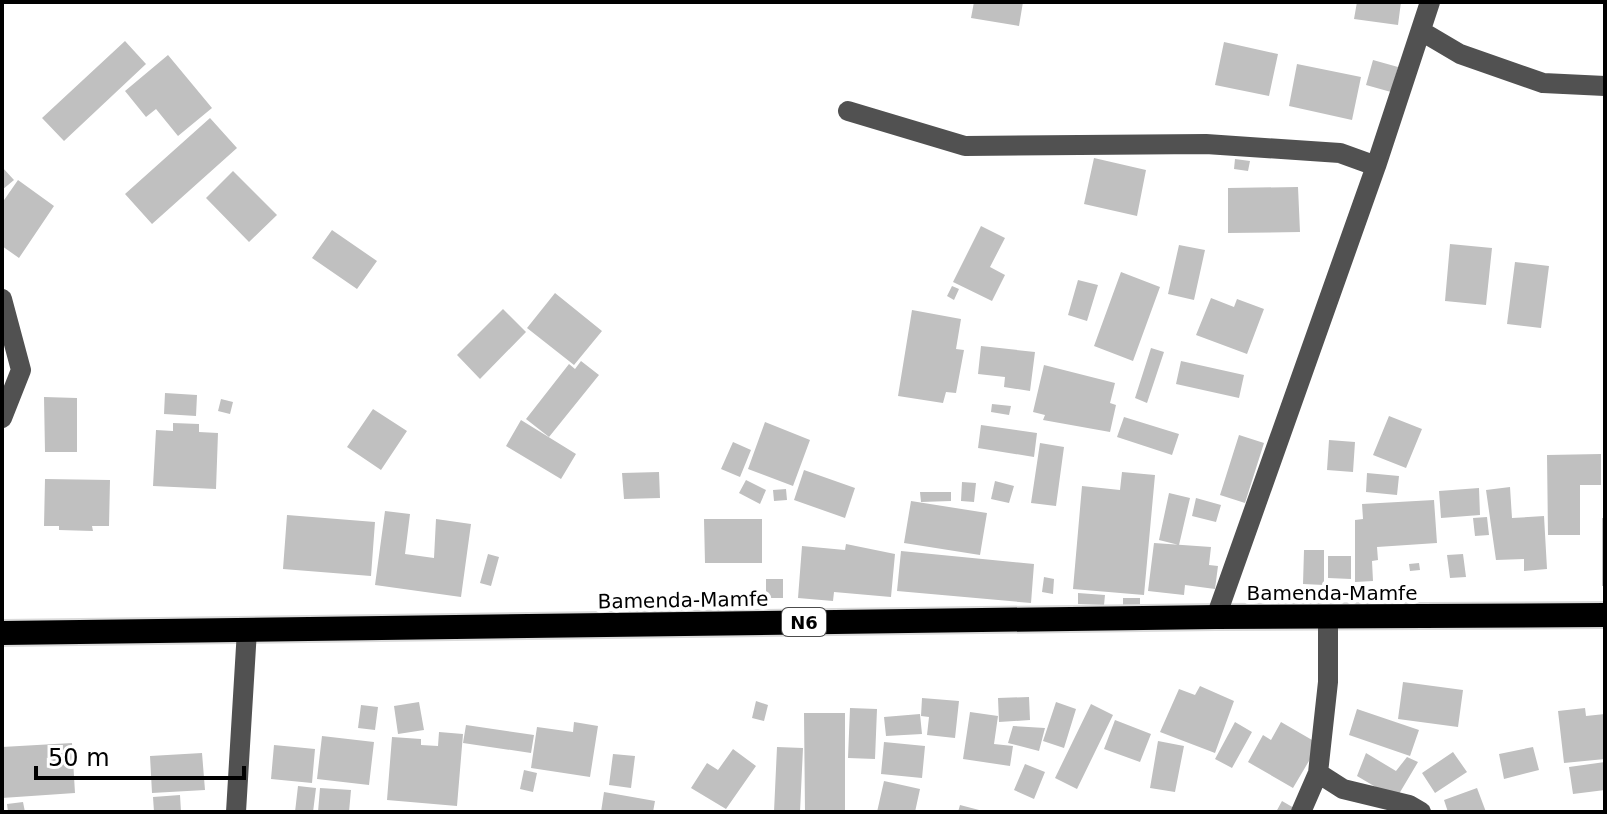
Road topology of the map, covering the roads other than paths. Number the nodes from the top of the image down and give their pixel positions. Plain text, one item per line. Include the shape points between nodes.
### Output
1 (1430, 2) edge
2 (1421, 31) junction
3 (1605, 86) edge
4 (848, 111) dead end
5 (1376, 166) junction
6 (2, 299) edge
7 (2, 418) edge
8 (1605, 615) edge
9 (1216, 617) junction
10 (1328, 619) junction
11 (247, 630) junction
12 (2, 633) edge
13 (1318, 773) junction
14 (236, 812) edge
15 (1301, 812) edge
16 (1421, 812) edge

1 - 2 street
2 - 3 street via 1460,54 1543,83
2 - 5 street
4 - 5 street via 965,146 1206,144 1340,153
5 - 9 street
6 - 7 street via 21,370
8 - 10 highway, Bamenda-Mamfe / N6
9 - 10 highway, Bamenda-Mamfe / N6
9 - 11 highway, Bamenda-Mamfe / N6
10 - 13 street via 1328,682
11 - 12 highway, Bamenda-Mamfe / N6
11 - 14 street
13 - 15 street
13 - 16 street via 1343,789

